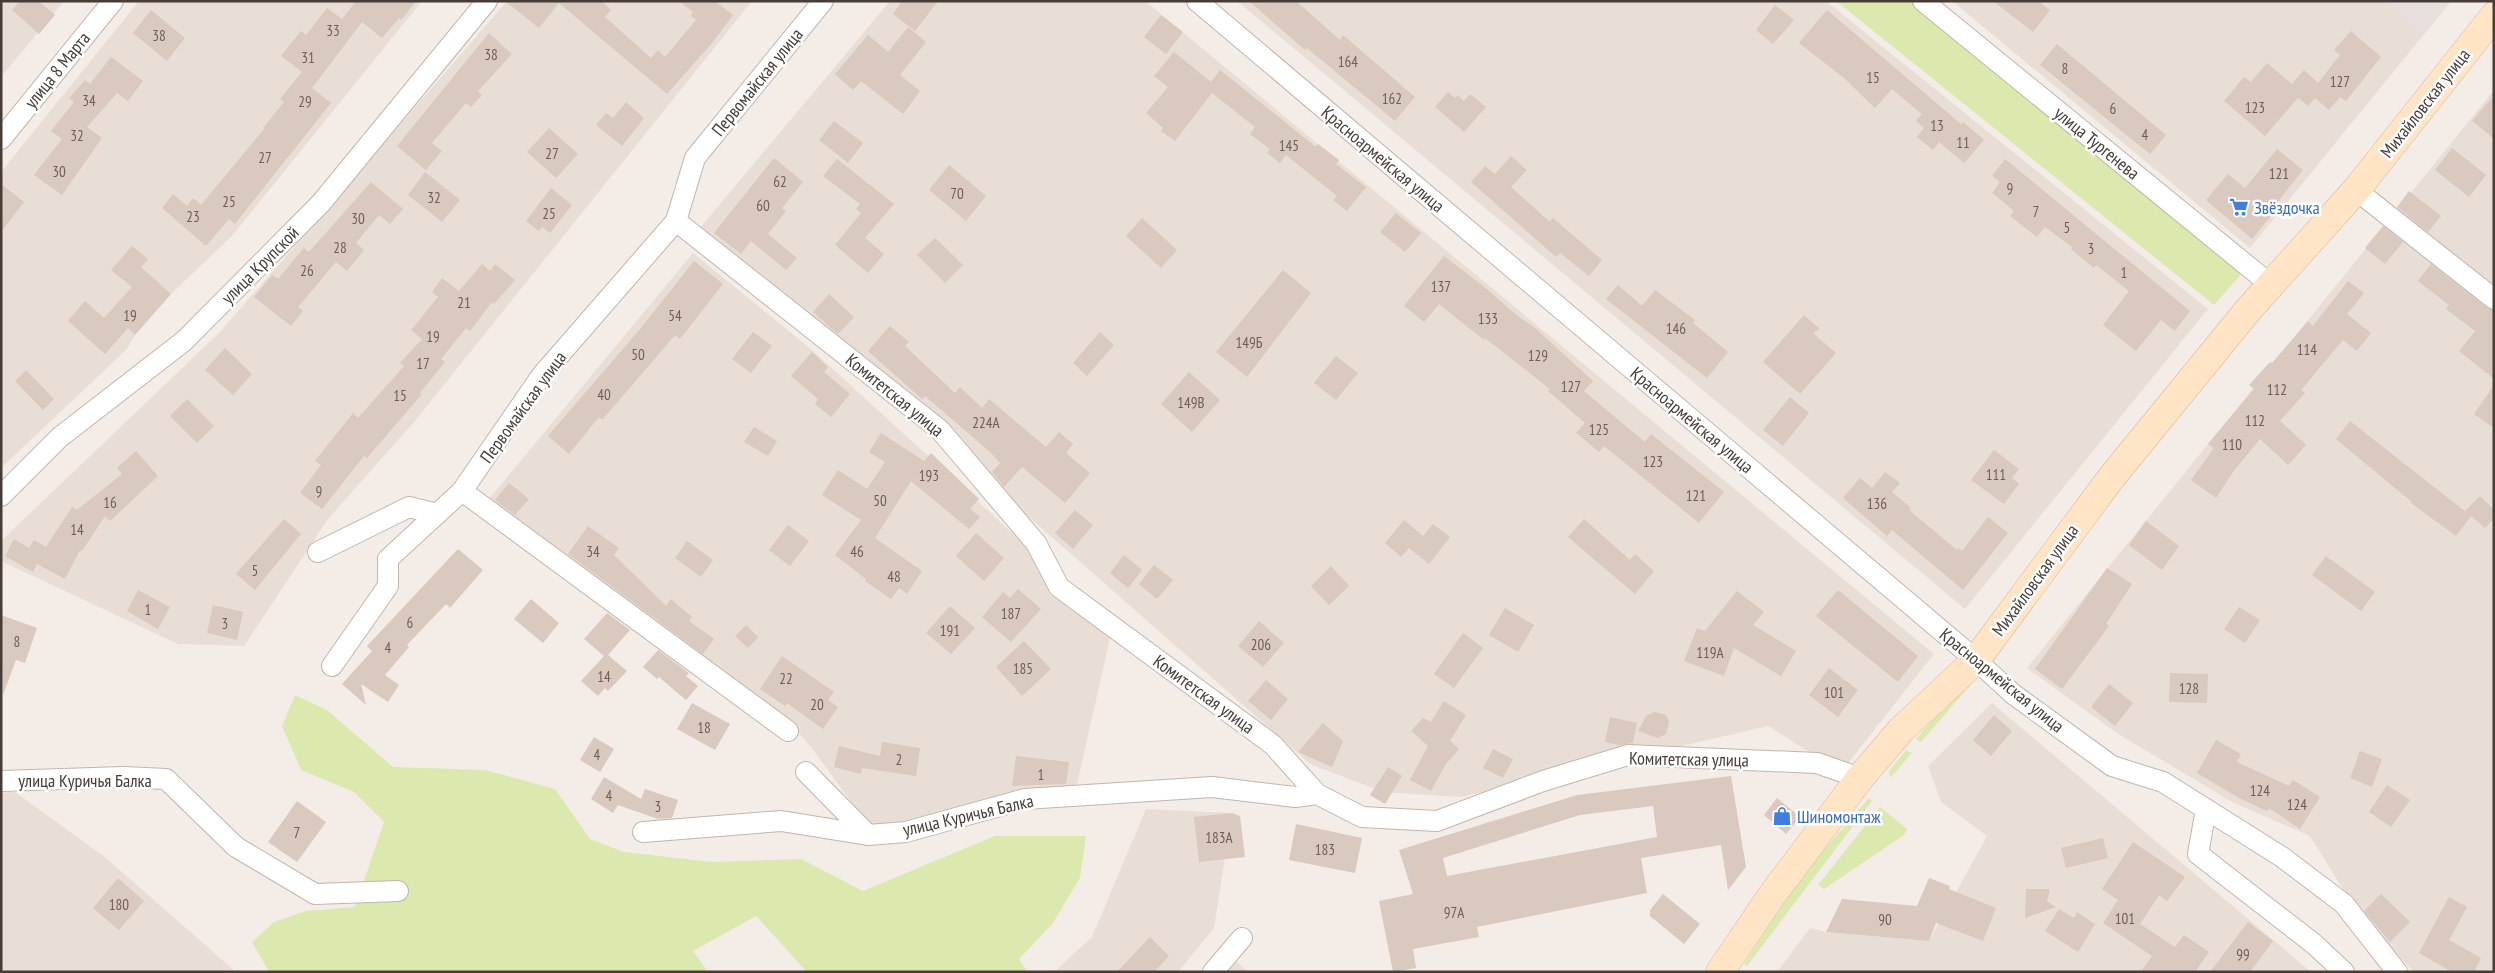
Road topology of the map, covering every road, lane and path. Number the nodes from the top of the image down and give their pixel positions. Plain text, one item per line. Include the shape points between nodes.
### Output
1 (113, 1) edge
2 (487, 1) edge
3 (823, 1) edge
4 (1197, 1) edge
5 (1923, 1) edge
6 (2494, 16) edge
7 (1, 139) edge
8 (2356, 190) junction
9 (676, 221) junction
10 (2271, 285) junction
11 (2494, 299) edge
12 (462, 491) junction
13 (1, 496) edge
14 (436, 514) junction
15 (318, 552) dead end
16 (1976, 660) junction
17 (332, 666) dead end
18 (788, 731) dead end
19 (806, 772) dead end
20 (1860, 778) junction
21 (1, 780) edge
22 (1317, 794) junction
23 (2206, 809) junction
24 (643, 832) dead end
25 (868, 835) junction
26 (398, 891) dead end
27 (1242, 938) dead end
28 (1213, 972) edge
29 (1720, 972) edge
30 (2344, 972) edge
31 (2398, 972) edge

1 - 7 street, улица 8 Марта
2 - 13 street, улица Крупской via 321,203 184,341 60,436
3 - 9 street, Первомайская улица via 695,158
4 - 16 street, Красноармейская улица
5 - 10 street, улица Тургенева
6 - 8 main road, Михайловская улица
8 - 10 main road, Михайловская улица
8 - 11 street
9 - 12 street, Первомайская улица via 542,375
9 - 22 street, Комитетская улица via 940,430 1036,543 1059,587 1273,745
10 - 16 main road, Михайловская улица via 2111,478
12 - 14 street, Первомайская улица
12 - 18 street
14 - 15 street via 409,507
14 - 17 street, Первомайская улица via 388,559 388,586
16 - 20 main road, Михайловская улица via 1901,730
16 - 23 street, Красноармейская улица via 2013,694 2112,766 2163,782
19 - 25 street
20 - 22 street, Комитетская улица via 1816,763 1628,755 1543,781 1437,821 1362,817
20 - 29 main road, Михайловская улица via 1772,895
21 - 26 street, улица Куричья Балка via 166,779 236,847 315,894
22 - 25 street, улица Куричья Балка via 1295,797 1212,787 1025,799 906,832
23 - 30 street via 2198,854 2314,944
23 - 31 street, Красноармейская улица via 2282,857 2344,904
24 - 25 street, улица Куричья Балка via 782,821
27 - 28 street

